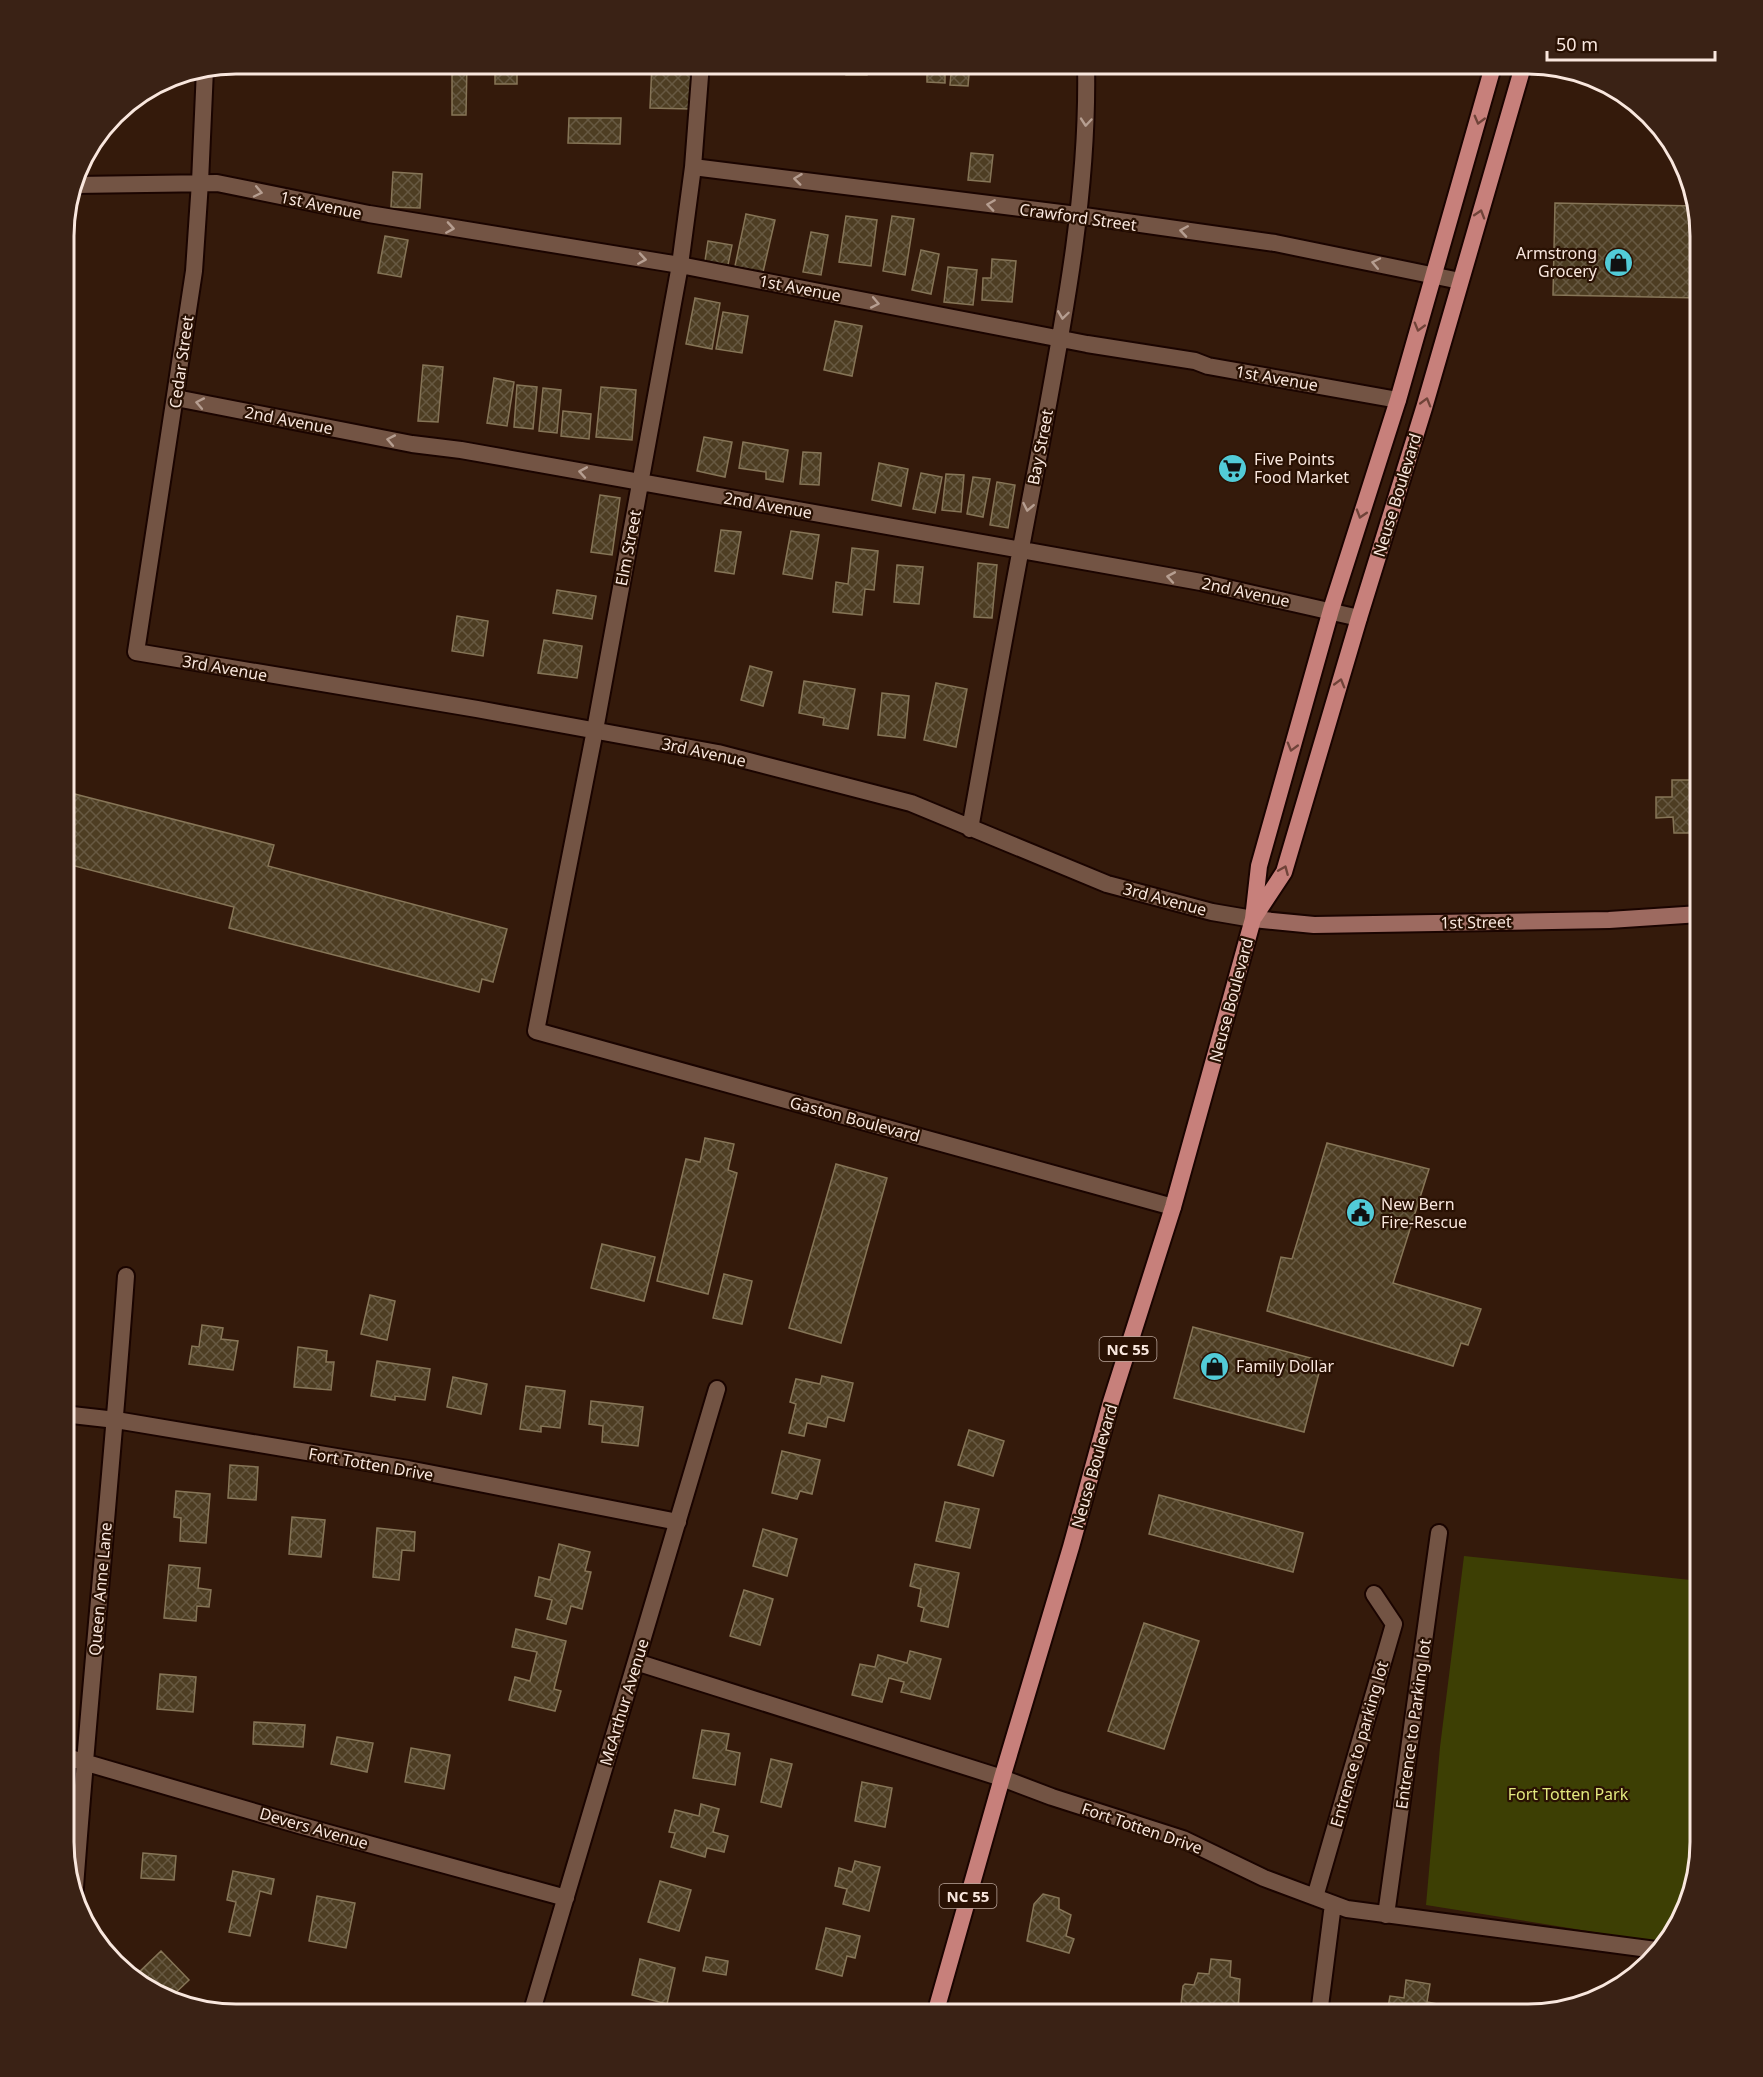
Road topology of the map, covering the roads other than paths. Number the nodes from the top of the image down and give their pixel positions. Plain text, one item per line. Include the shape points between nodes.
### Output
1 (700, 74) edge
2 (1086, 74) edge
3 (1491, 74) edge
4 (1521, 74) edge
5 (205, 77) edge
6 (693, 167) junction
7 (200, 182) junction
8 (82, 185) edge
9 (1077, 215) junction
10 (680, 265) junction
11 (1434, 274) junction
12 (1460, 281) junction
13 (1060, 339) junction
14 (176, 398) junction
15 (1398, 400) junction
16 (641, 482) junction
17 (1020, 550) junction
18 (1331, 610) junction
19 (1359, 618) junction
20 (136, 652) joint
21 (595, 730) junction
22 (969, 829) junction
23 (1690, 915) edge
24 (1253, 919) junction
25 (536, 1031) joint
26 (1173, 1207) junction
27 (126, 1276) dead end
28 (717, 1389) dead end
29 (74, 1415) edge
30 (116, 1420) junction
31 (678, 1522) junction
32 (1439, 1533) dead end
33 (1374, 1594) dead end
34 (636, 1662) junction
35 (74, 1759) edge
36 (84, 1762) junction
37 (1002, 1778) junction
38 (76, 1870) edge
39 (1315, 1897) junction
40 (566, 1898) junction
41 (1333, 1904) junction
42 (1386, 1915) junction
43 (1648, 1949) edge
44 (534, 2004) edge
45 (938, 2004) edge
46 (1320, 2004) edge

1 - 6 street, Elm Street
2 -> 9 street, Bay Street
3 -> 11 main road, Neuse Boulevard
12 -> 4 main road, Neuse Boulevard
5 - 7 street, Cedar Street
9 -> 6 street, Crawford Street
6 - 10 street, Elm Street
7 - 8 street, 1st Avenue
7 -> 10 street, 1st Avenue
7 - 14 street, Cedar Street via 194,271
11 -> 9 street, Crawford Street via 1275,243
9 -> 13 street, Bay Street
10 -> 13 street, 1st Avenue
10 - 16 street, Elm Street
11 - 12 street, Crawford Street
11 -> 15 main road, Neuse Boulevard
19 -> 12 main road, Neuse Boulevard
13 - 15 street, 1st Avenue
13 -> 17 street, Bay Street
16 -> 14 street, 2nd Avenue via 412,444
14 - 20 street, Cedar Street
15 -> 18 main road, Neuse Boulevard
16 - 17 street, 2nd Avenue
16 - 21 street, Elm Street
18 -> 17 street, 2nd Avenue
17 - 22 street, Bay Street
18 - 19 street, 2nd Avenue
18 -> 24 main road, Neuse Boulevard via 1258,866
24 -> 19 main road, Neuse Boulevard via 1284,872
20 - 21 street, 3rd Avenue
21 - 22 street, 3rd Avenue via 718,753 911,804
21 - 25 street, Elm Street
22 - 24 street, 3rd Avenue via 1107,884
23 - 24 main road, 1st Street via 1609,920 1314,925
24 - 26 main road, Neuse Boulevard / NC 55
25 - 26 street, Gaston Boulevard
26 - 37 main road, Neuse Boulevard / NC 55 via 1111,1402
27 - 30 street, Queen Anne Lane
28 - 31 street, McArthur Avenue
29 - 30 street, Fort Totten Drive
30 - 31 street, Fort Totten Drive via 408,1469
30 - 36 street, Queen Anne Lane
31 - 34 street, McArthur Avenue
32 - 42 street, Entrence to Parking lot
33 - 39 street, Entrence to parking lot via 1394,1624
34 - 37 street, Fort Totten Drive
34 - 40 street, McArthur Avenue
35 - 36 street, Devers Avenue
36 - 38 street, Queen Anne Lane
36 - 40 street, Devers Avenue
37 - 39 street, Fort Totten Drive via 1183,1839 1264,1878
37 - 45 main road, Neuse Boulevard / NC 55
39 - 41 street, Fort Totten Drive
40 - 44 street, McArthur Avenue
41 - 42 street, Fort Totten Drive
41 - 46 street
42 - 43 street, Fort Totten Drive

